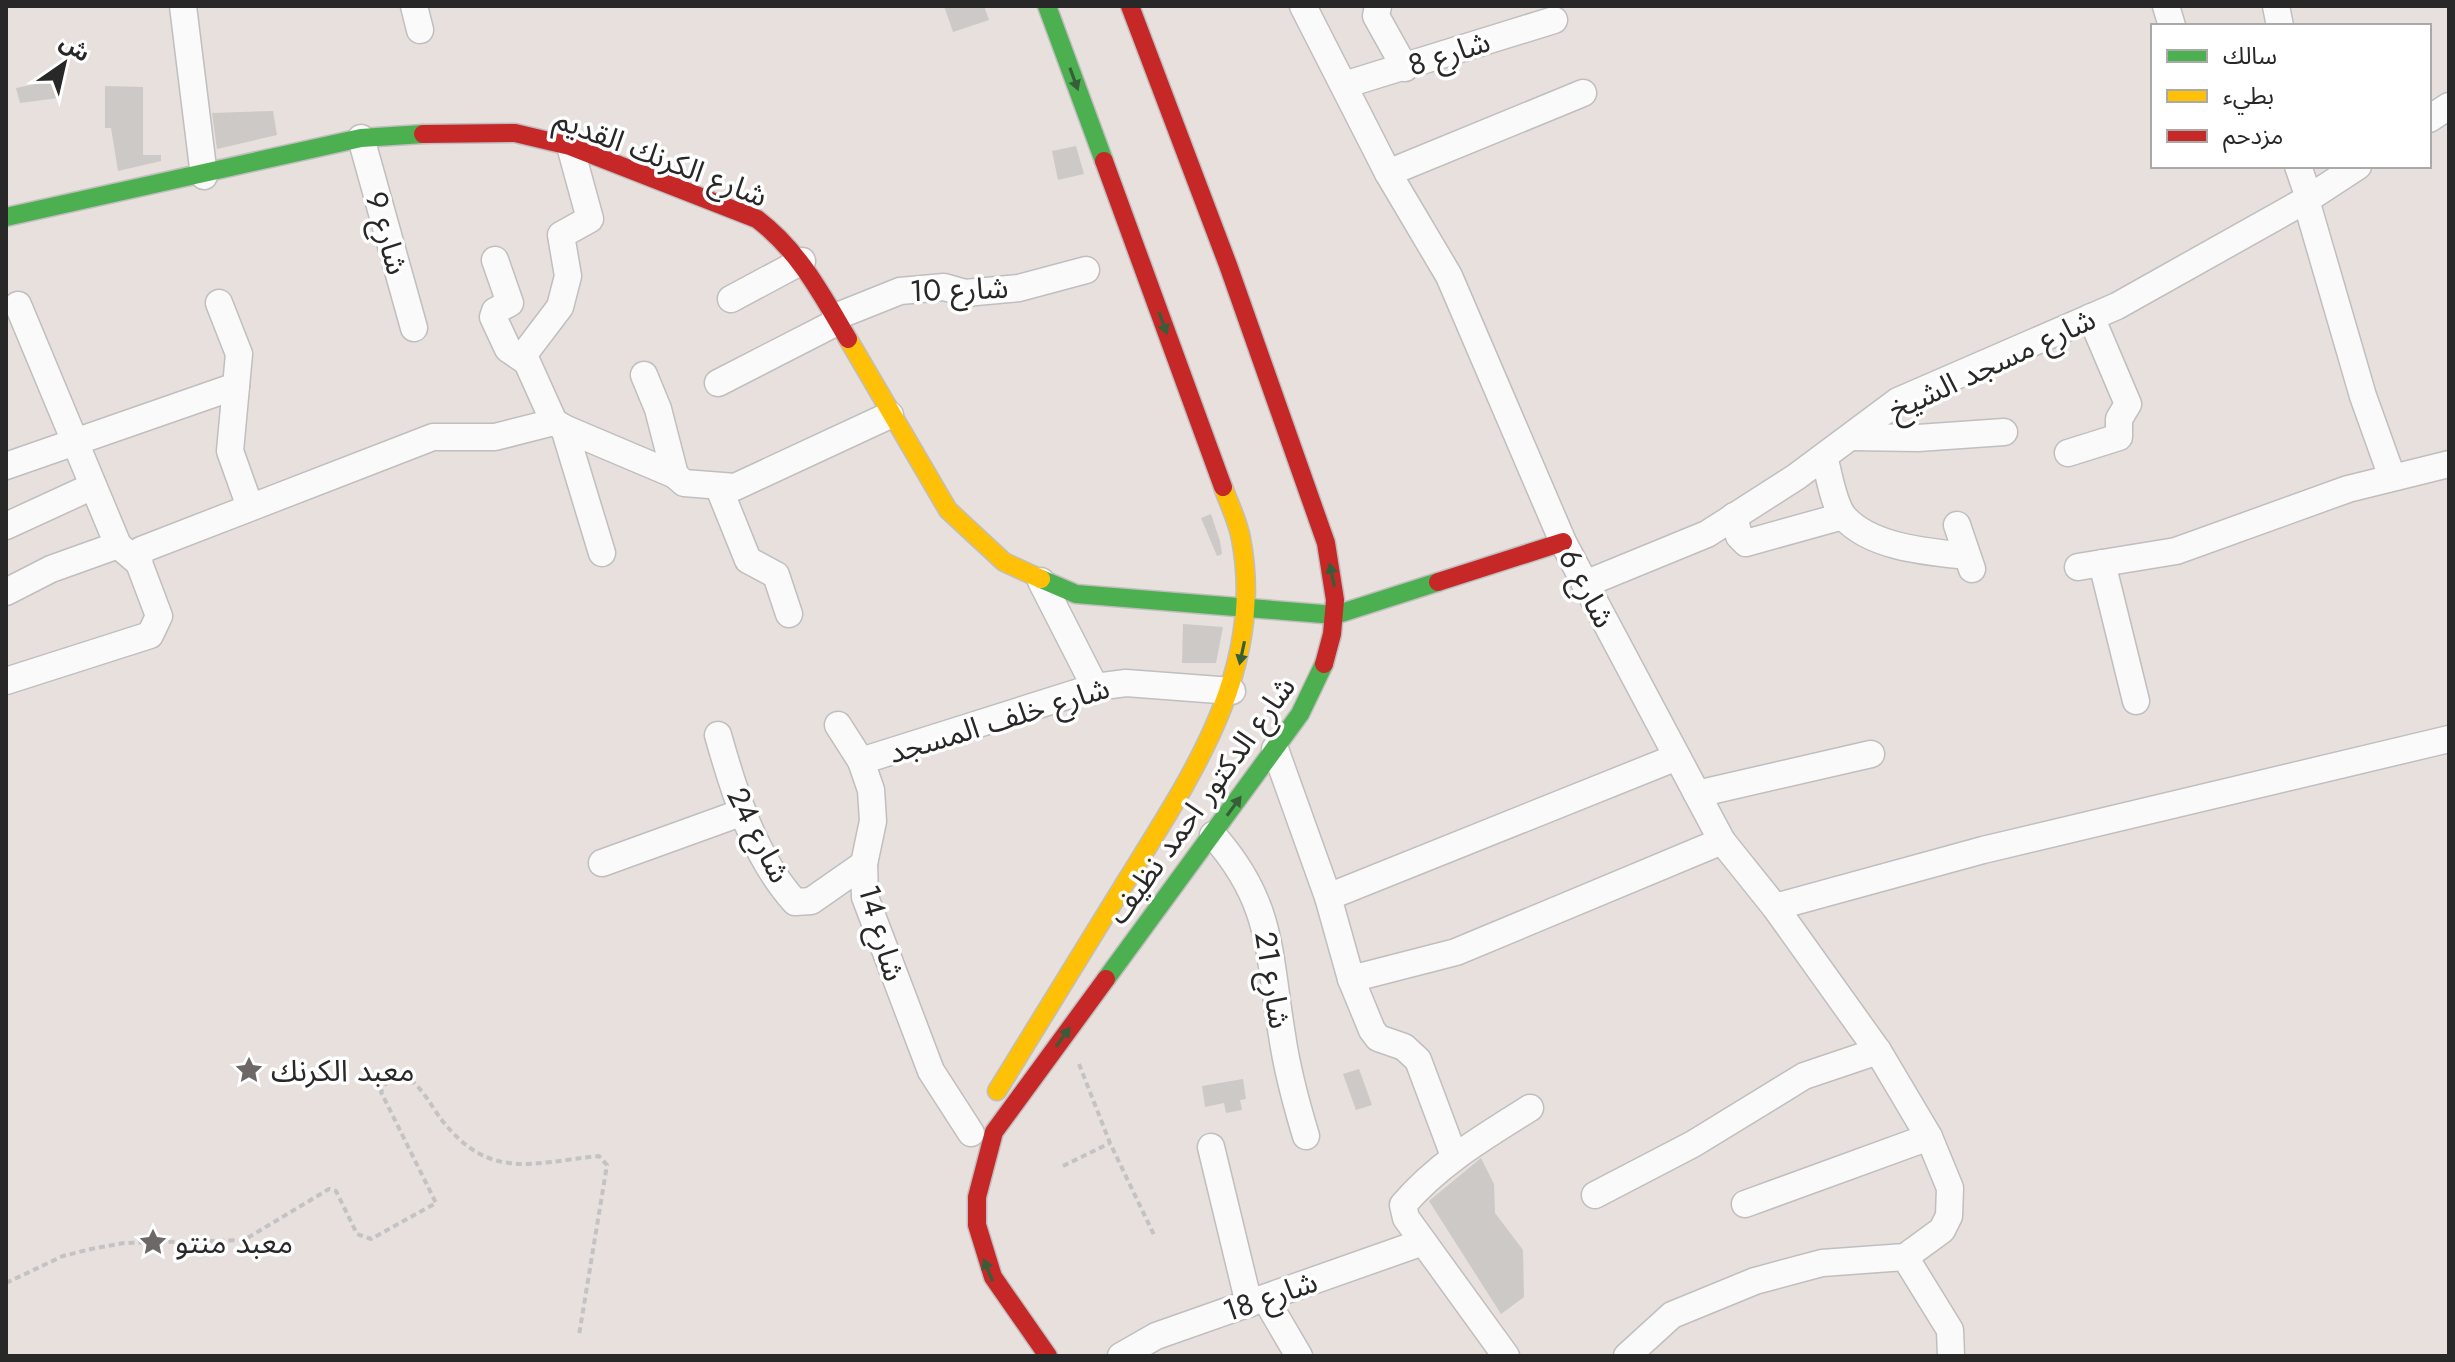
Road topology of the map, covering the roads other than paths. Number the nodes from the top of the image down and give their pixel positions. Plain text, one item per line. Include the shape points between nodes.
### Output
1 (183, 6) edge
2 (1047, 6) edge
3 (1130, 6) edge
4 (1303, 6) edge
5 (1378, 6) edge
6 (1554, 20) dead end
7 (1405, 68) junction
8 (1344, 85) junction
9 (1583, 93) dead end
10 (2449, 106) edge
11 (2431, 118) edge
12 (361, 138) junction
13 (570, 146) junction
14 (2299, 168) edge
15 (2355, 168) edge
16 (1388, 173) junction
17 (204, 176) junction
18 (2308, 199) junction
19 (6, 217) edge
20 (495, 260) dead end
21 (802, 261) junction
22 (1086, 270) dead end
23 (731, 299) dead end
24 (219, 303) dead end
25 (18, 305) dead end
26 (2091, 317) junction
27 (836, 320) junction
28 (414, 328) dead end
29 (522, 357) junction
30 (644, 375) dead end
31 (718, 383) dead end
32 (236, 386) junction
33 (890, 415) junction
34 (559, 425) junction
35 (2004, 432) dead end
36 (1852, 437) junction
37 (74, 441) junction
38 (2068, 453) dead end
39 (1824, 457) junction
40 (2449, 464) edge
41 (6, 466) edge
42 (675, 475) junction
43 (2392, 477) junction
44 (93, 486) junction
45 (719, 488) junction
46 (250, 507) junction
47 (1734, 516) junction
48 (1843, 516) junction
49 (1957, 525) dead end
50 (6, 526) edge
51 (1563, 542) junction
52 (118, 545) junction
53 (602, 553) dead end
54 (139, 563) junction
55 (1041, 581) junction
56 (1585, 584) junction
57 (6, 592) edge
58 (1248, 609) junction
59 (789, 614) dead end
60 (1335, 615) junction
61 (6, 681) edge
62 (1095, 687) junction
63 (1232, 691) junction
64 (2136, 701) dead end
65 (838, 725) dead end
66 (718, 735) dead end
67 (2449, 739) edge
68 (1275, 749) junction
69 (1871, 754) dead end
70 (1677, 757) junction
71 (861, 761) junction
72 (1697, 794) junction
73 (743, 812) junction
74 (1213, 835) junction
75 (1722, 841) junction
76 (602, 863) dead end
77 (864, 864) junction
78 (1328, 897) junction
79 (1775, 907) junction
80 (1351, 979) junction
81 (1878, 1051) junction
82 (1530, 1108) dead end
83 (976, 1126) joint
84 (1306, 1136) dead end
85 (1929, 1137) junction
86 (1211, 1147) dead end
87 (1454, 1156) junction
88 (1595, 1195) dead end
89 (1745, 1204) dead end
90 (1423, 1242) junction
91 (1905, 1257) junction
92 (1257, 1301) junction
93 (1048, 1356) edge
94 (1121, 1356) edge
95 (1299, 1356) edge
96 (1506, 1356) edge
97 (1627, 1356) edge
98 (1951, 1356) edge

1 - 17 street
2 -> 58 main road, شارع الدكتور احمد نظيف via 1241,536
60 -> 3 main road, شارع الدكتور احمد نظيف via 1334,580 1320,530 1231,267
4 - 8 street, شارع 6
5 - 7 street via 1376,16
6 - 7 street, شارع 8
7 - 8 street, شارع 8
8 - 16 street, شارع 6
9 - 16 street
10 - 11 street
12 - 13 main road, شارع الكرنك القديم via 466,131 515,133
12 - 17 main road, شارع الكرنك القديم
12 - 28 street, شارع 9
13 - 21 main road, شارع الكرنك القديم via 757,219
13 - 29 street via 590,219 561,235 568,276 560,307
14 - 18 street
15 - 18 street, شارع مسجد الشيخ
16 - 51 street, شارع 6 via 1449,276
17 - 19 main road, شارع الكرنك القديم
18 - 26 street, شارع مسجد الشيخ
18 - 43 street via 2363,396
20 - 29 street via 510,303 493,317 508,349
21 - 23 street
21 - 27 main road, شارع الكرنك القديم
22 - 27 street, شارع 10 via 1019,288 900,291
24 - 32 street via 239,354
25 - 37 street
26 - 36 street, شارع مسجد الشيخ via 1898,401
26 - 38 street via 2128,404 2119,419 2119,437
27 - 31 street, شارع 10
27 - 33 main road, شارع الكرنك القديم
29 - 34 street
30 - 42 street
32 - 37 street
32 - 46 street via 230,451
33 - 45 street via 735,487
33 - 55 main road, شارع الكرنك القديم via 948,510 1004,562
34 - 42 street
34 - 46 street via 495,437 433,437
34 - 53 street
35 - 36 street
36 - 39 street, شارع مسجد الشيخ
37 - 41 street
37 - 44 street
39 - 47 street, شارع مسجد الشيخ
39 - 48 street
40 - 43 street
42 - 45 street via 684,483
43 - 64 street via 2176,551 2090,565
44 - 50 street
44 - 52 street
45 - 59 street via 748,560 776,575
46 - 54 street via 148,546 138,555
47 - 48 street via 1746,543
47 - 56 street, شارع مسجد الشيخ via 1707,534
48 - 49 street via 1910,551 1970,562
51 - 56 street, شارع 6
51 - 60 main road
52 - 54 street
52 - 57 street
54 - 61 street via 159,616 150,635
55 - 58 main road, شارع الكرنك القديم via 1076,594 1116,600
55 - 62 street
56 - 70 street, شارع 6
58 - 60 main road, شارع الكرنك القديم
58 -> 63 main road, شارع الدكتور احمد نظيف
60 - 68 main road, شارع الدكتور احمد نظيف via 1318,684
62 - 63 street, شارع خلف المسجد via 1126,683
62 - 71 street, شارع خلف المسجد
63 - 83 main road, شارع الدكتور احمد نظيف via 1192,775
65 - 71 street, شارع 14
66 - 73 street, شارع 24
67 - 79 street via 1983,850
74 -> 68 main road, شارع الدكتور احمد نظيف
68 - 78 street
69 - 72 street
70 - 72 street, شارع 6
70 - 78 street
71 - 77 street, شارع 14 via 871,790 873,821
72 - 75 street, شارع 6
73 - 76 street
73 - 77 street, شارع 24 via 795,902 811,901
74 - 84 street, شارع 21 via 1248,882 1260,909 1277,979 1290,1081
93 -> 74 main road, شارع الدكتور احمد نظيف via 988,1274 977,1239 974,1202 980,1166 994,1132
75 - 79 street, شارع 6
75 - 80 street via 1456,952
77 - 83 street, شارع 14 via 865,897 931,1071
78 - 80 street
79 - 81 street, شارع 6
80 - 87 street via 1378,1038 1404,1047 1418,1060
81 - 85 street, شارع 6
81 - 88 street via 1804,1076 1693,1144
82 - 87 street
85 - 89 street
85 - 91 street, شارع 6 via 1950,1188 1949,1216 1942,1230
86 - 92 street
87 - 90 street via 1403,1205
90 - 92 street, شارع 18
90 - 96 street
91 - 97 street via 1822,1263 1755,1281 1672,1315
91 - 98 street via 1950,1330
92 - 94 street, شارع 18 via 1156,1336
92 - 95 street

